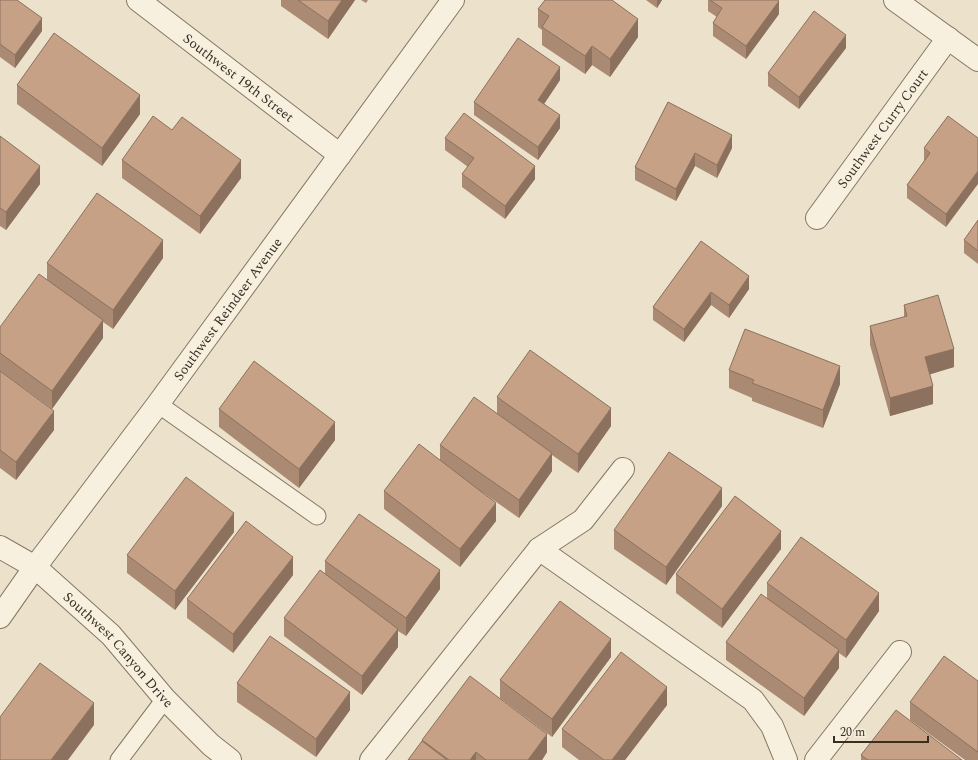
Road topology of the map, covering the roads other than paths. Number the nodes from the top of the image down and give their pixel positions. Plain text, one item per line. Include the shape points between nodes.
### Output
1 (138, 0) edge
2 (453, 0) edge
3 (895, 0) edge
4 (948, 38) junction
5 (978, 60) edge
6 (340, 155) junction
7 (817, 218) dead end
8 (158, 404) junction
9 (623, 469) dead end
10 (317, 516) dead end
11 (0, 547) edge
12 (539, 549) junction
13 (35, 567) junction
14 (0, 617) edge
15 (900, 652) dead end
16 (165, 699) junction
17 (119, 760) edge
18 (230, 760) edge
19 (371, 760) edge
20 (786, 760) edge
21 (816, 760) edge

1 - 6 street, Southwest 19th Street
2 - 6 street, Southwest Reindeer Avenue
3 - 4 street
4 - 5 street
4 - 7 street, Southwest Curry Court
6 - 8 street, Southwest Reindeer Avenue
8 - 10 lane
8 - 13 street, Southwest Reindeer Avenue
9 - 12 street via 583,520
11 - 13 street, Southwest Canyon Drive
12 - 19 street
12 - 20 street via 753,700 772,726
13 - 14 street, Southwest Reindeer Avenue
13 - 16 street, Southwest Canyon Drive via 111,635
15 - 21 street
16 - 17 lane
16 - 18 street, Southwest Canyon Drive via 211,746

